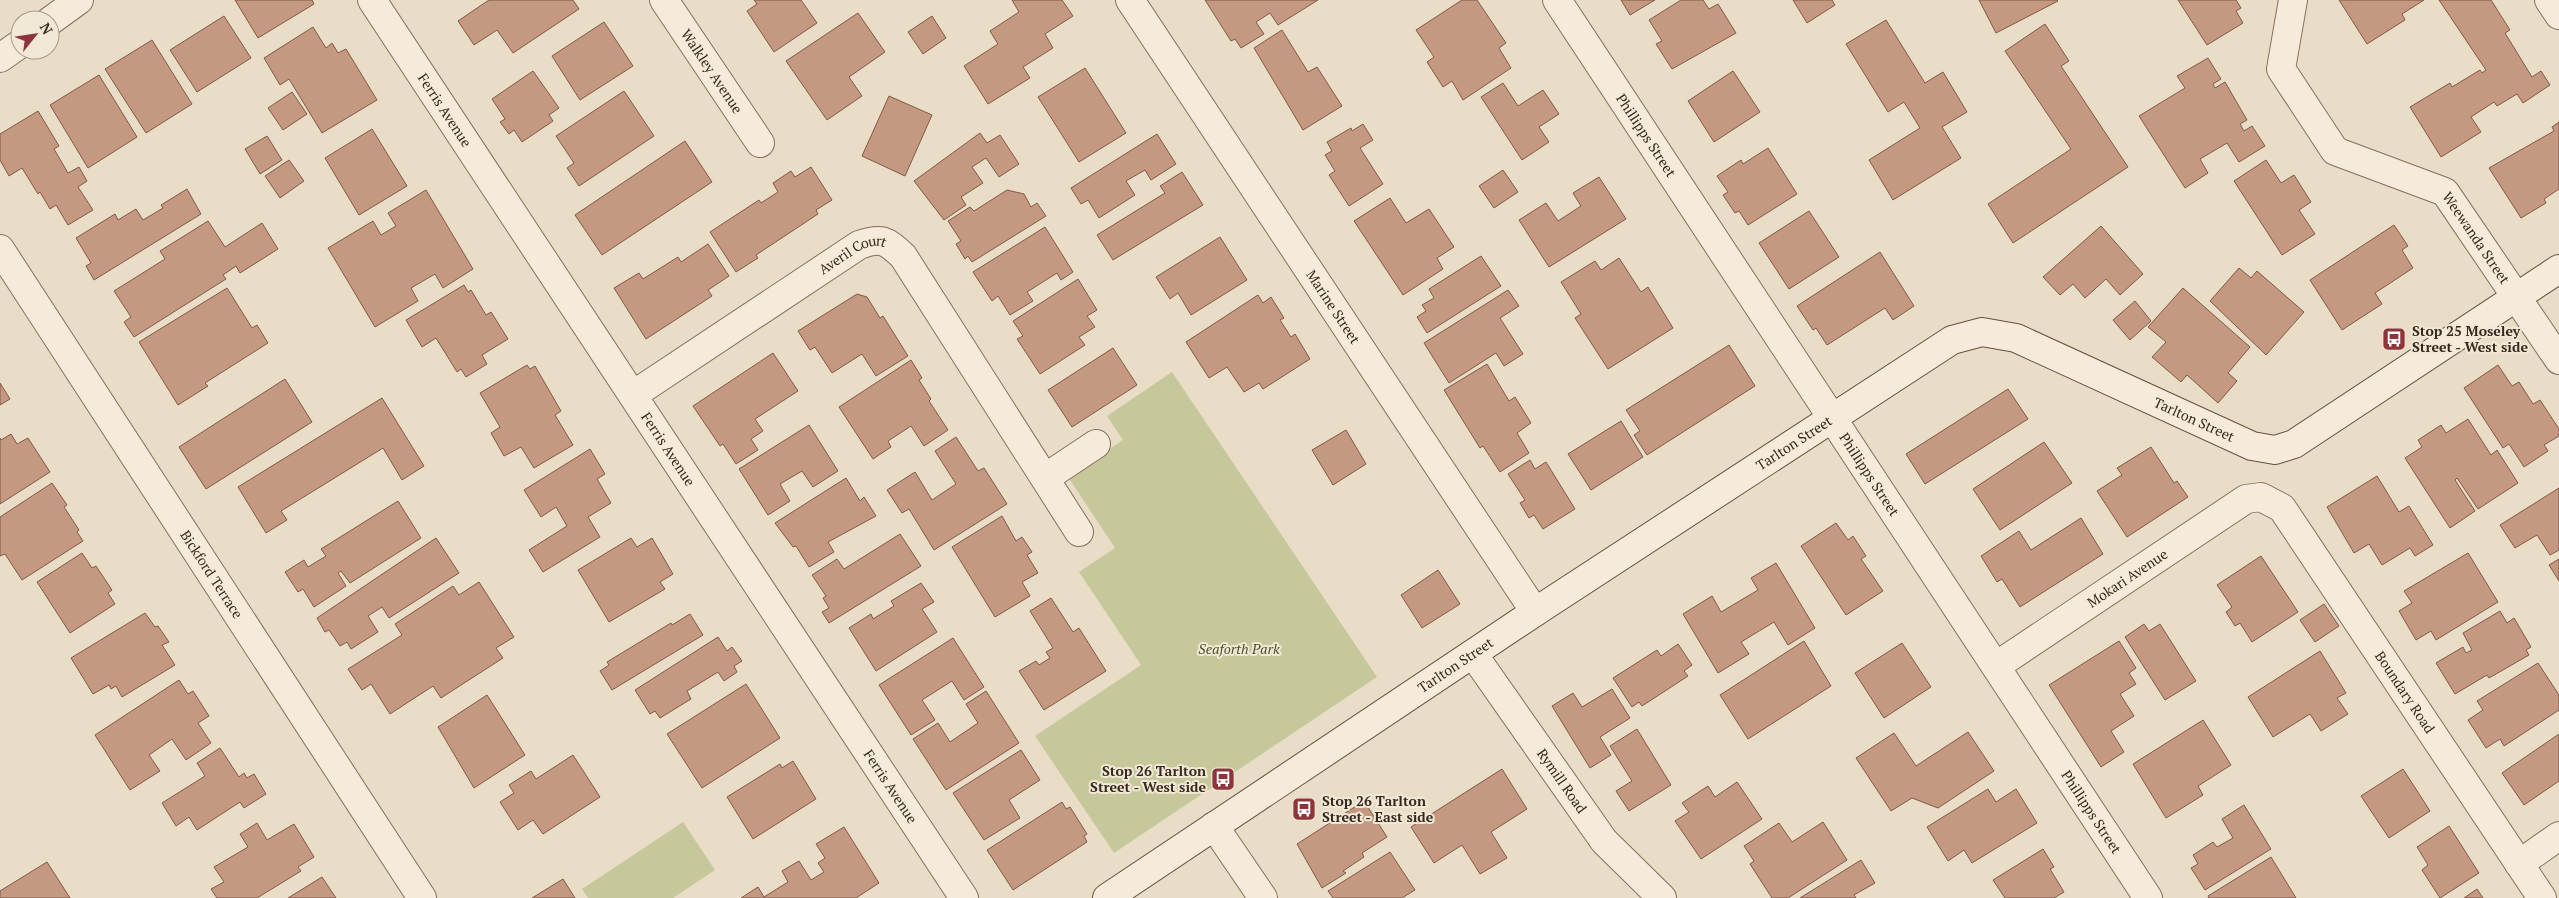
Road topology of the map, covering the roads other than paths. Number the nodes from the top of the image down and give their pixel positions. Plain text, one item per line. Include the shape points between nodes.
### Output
1 (79, 0) edge
2 (372, 0) edge
3 (664, 0) edge
4 (1130, 0) edge
5 (1558, 0) edge
6 (2293, 0) edge
7 (2549, 0) edge
8 (60, 14) edge
9 (2559, 15) edge
10 (760, 143) dead end
11 (0, 249) edge
12 (2559, 269) edge
13 (2517, 297) junction
14 (2559, 360) edge
15 (632, 395) junction
16 (1832, 418) junction
17 (1096, 444) dead end
18 (1045, 478) junction
19 (2261, 497) joint
20 (1079, 532) dead end
21 (1535, 612) junction
22 (1473, 654) junction
23 (1996, 666) junction
24 (1214, 826) junction
25 (2559, 836) edge
26 (2519, 864) junction
27 (422, 898) edge
28 (964, 898) edge
29 (1106, 898) edge
30 (1263, 898) edge
31 (1662, 898) edge
32 (2148, 898) edge
33 (2542, 898) edge

1 - 8 street
2 - 15 street, Ferris Avenue
3 - 10 street, Walkley Avenue
4 - 21 street, Marine Street
5 - 16 street, Phillipps Street
6 - 13 street, Weewanda Street via 2281,69 2335,151 2445,192
7 - 9 street
11 - 27 street, Bickford Terrace
12 - 13 street, Tarlton Street
13 - 14 street, Weewanda Street
13 - 16 street, Tarlton Street via 2294,444 2275,450 2252,446 2016,338 1982,332 1952,340
15 - 18 street, Averil Court via 859,245 874,240 889,242 903,256
15 - 28 street, Ferris Avenue
16 - 21 street, Tarlton Street
16 - 23 street, Phillipps Street
17 - 18 street
18 - 20 street, Averil Court
19 - 23 street, Mokari Avenue via 2246,499
19 - 26 street, Boundary Road via 2282,508
21 - 22 street, Tarlton Street
22 - 24 street, Tarlton Street
22 - 31 street, Rymill Road via 1604,841
23 - 32 street, Phillipps Street
24 - 29 street, Tarlton Street
24 - 30 street
25 - 26 street
26 - 33 street, Boundary Road

